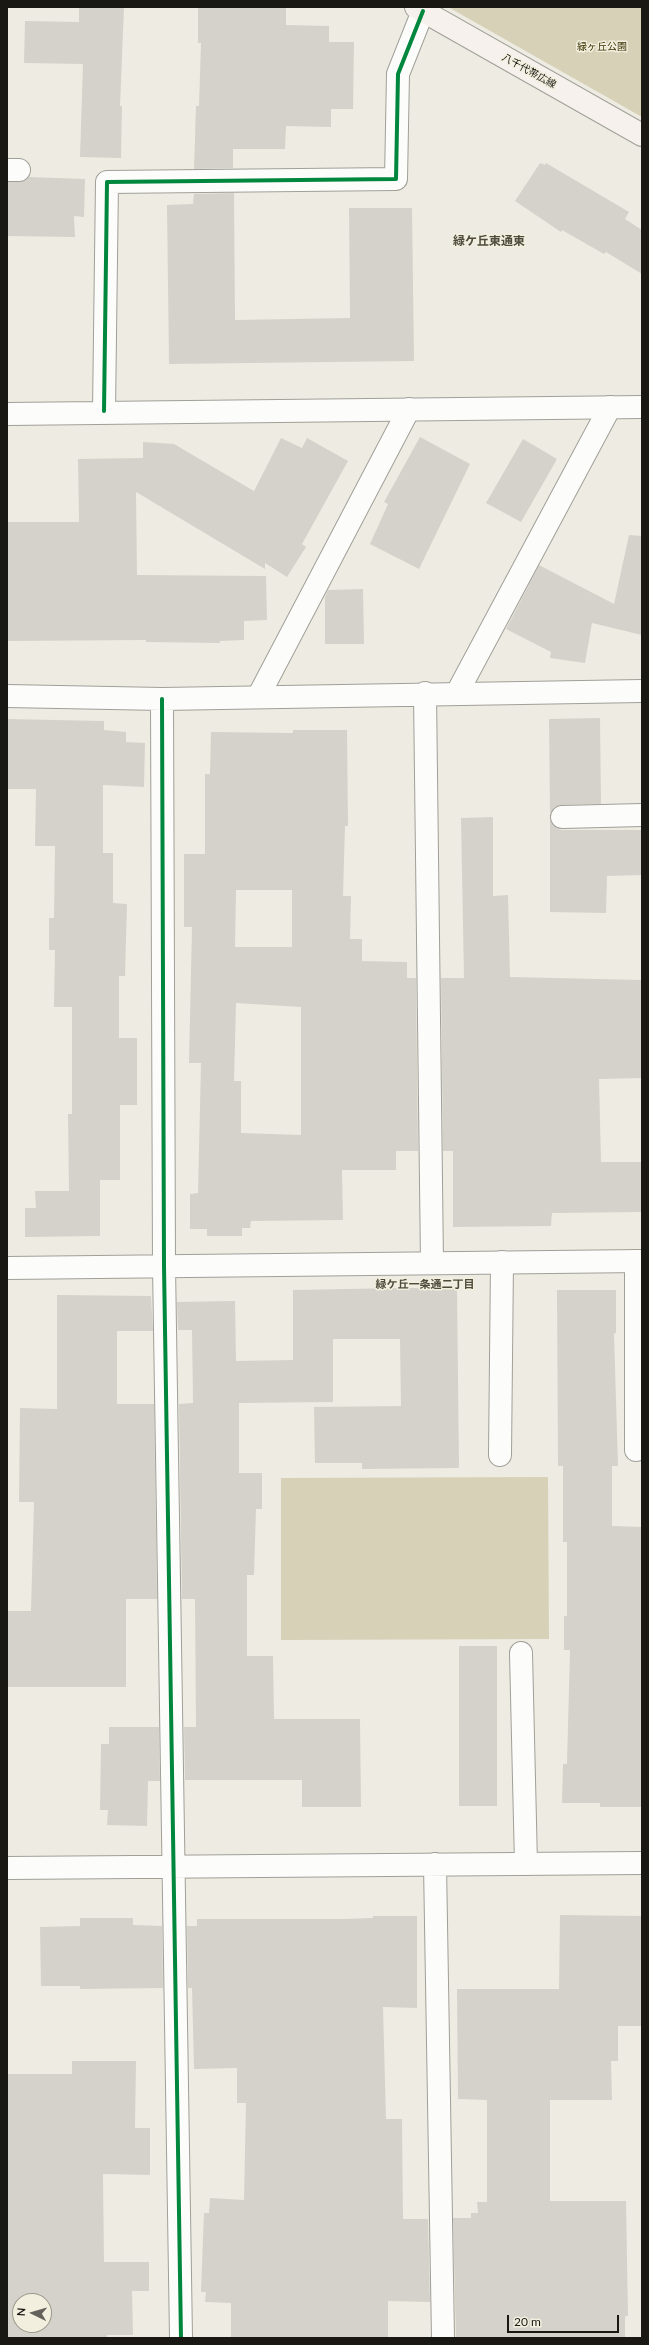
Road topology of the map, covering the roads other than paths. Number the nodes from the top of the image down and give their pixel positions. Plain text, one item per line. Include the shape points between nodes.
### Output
1 (419, 9) edge
2 (642, 135) edge
3 (610, 407) junction
4 (642, 407) edge
5 (409, 409) junction
6 (104, 411) junction
7 (7, 414) edge
8 (642, 691) edge
9 (425, 693) junction
10 (457, 693) junction
11 (7, 696) edge
12 (258, 696) junction
13 (162, 699) junction
14 (642, 815) edge
15 (562, 817) dead end
16 (639, 1261) edge
17 (502, 1262) junction
18 (432, 1263) junction
19 (164, 1266) junction
20 (7, 1268) edge
21 (636, 1450) dead end
22 (500, 1456) dead end
23 (521, 1653) dead end
24 (435, 1864) junction
25 (526, 1864) junction
26 (642, 1864) edge
27 (174, 1865) junction
28 (7, 1868) edge
29 (180, 2338) edge
30 (443, 2338) edge

1 - 2 main road, 八千代帯広線
1 - 6 street via 398,74 396,179 107,182
3 - 4 street
3 - 5 street
3 - 10 street
5 - 6 street
5 - 12 street
6 - 7 street
8 - 10 street
9 - 10 street
9 - 12 street
9 - 18 street
11 - 13 street
12 - 13 street
13 - 19 street
14 - 15 street
16 - 17 street
16 - 21 street
17 - 18 street
17 - 22 street
18 - 19 street
19 - 20 street
19 - 27 street
23 - 25 street
24 - 25 street
24 - 27 street
24 - 30 street
25 - 26 street
27 - 28 street
27 - 29 street

